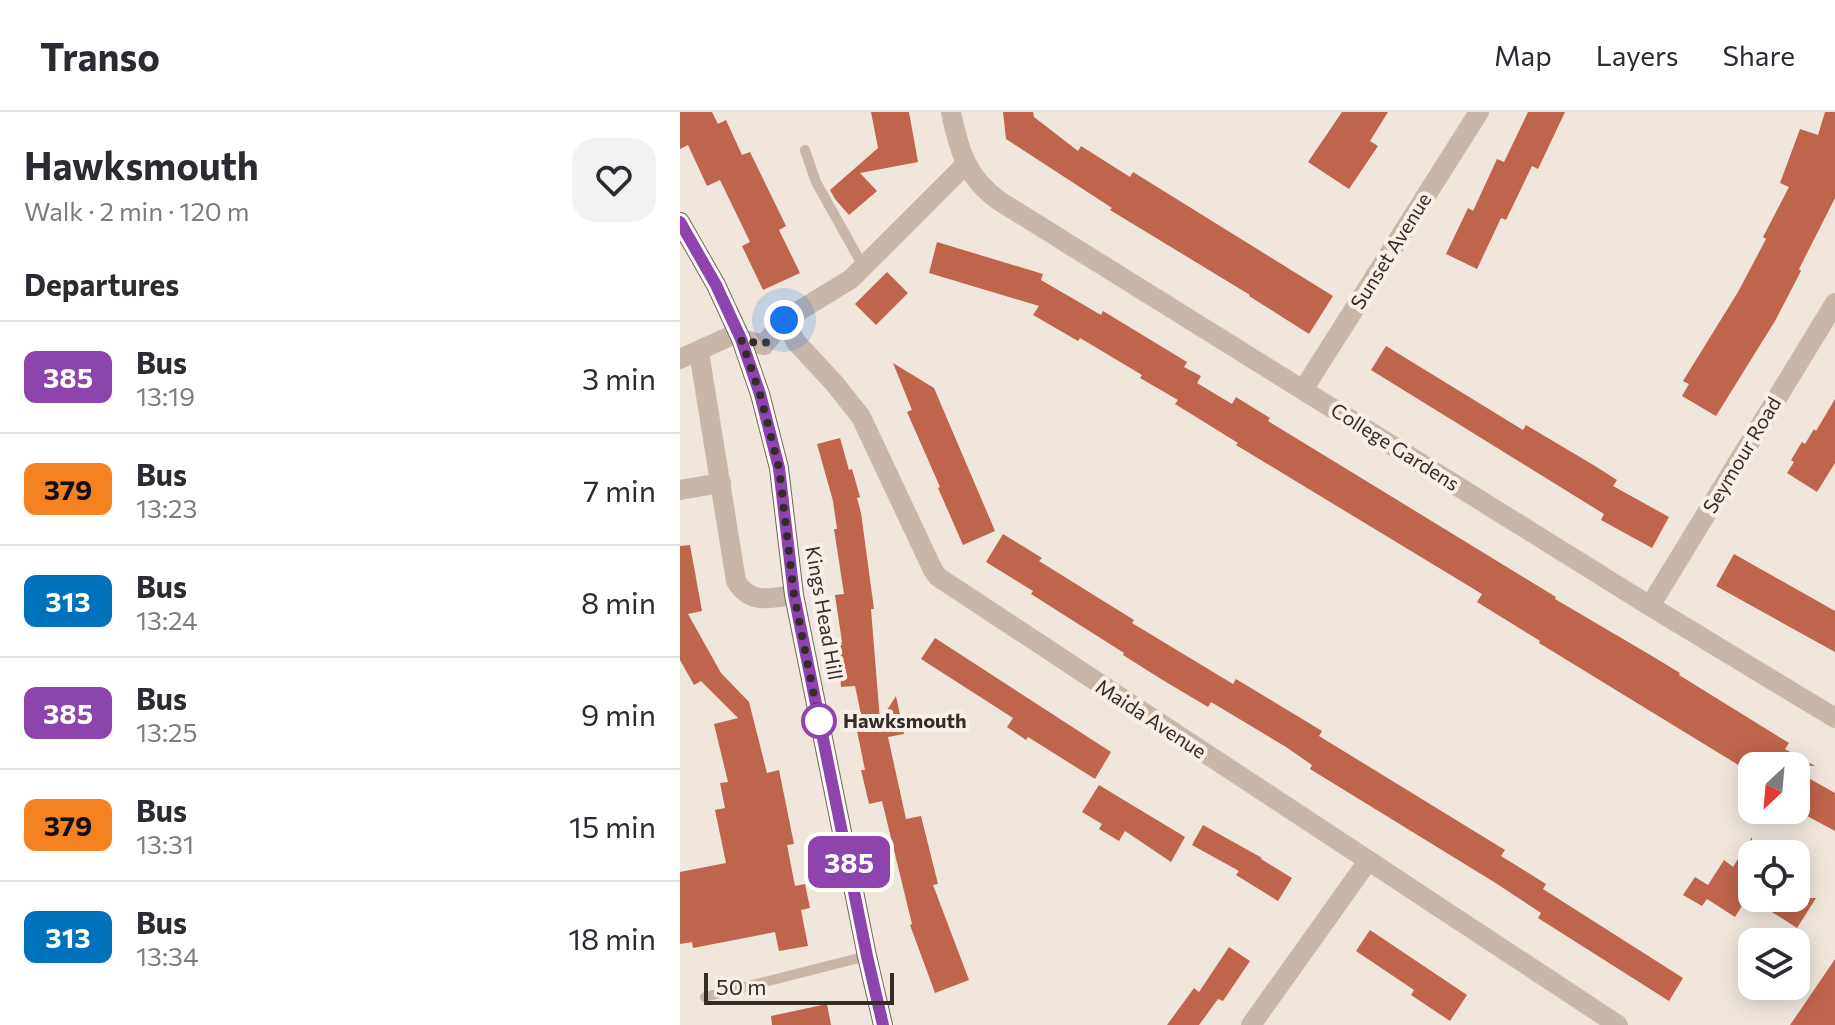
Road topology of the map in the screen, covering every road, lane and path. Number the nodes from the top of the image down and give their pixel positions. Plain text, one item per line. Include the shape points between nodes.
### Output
1 (951, 112) edge
2 (1479, 112) edge
3 (805, 150) dead end
4 (966, 164) junction
5 (680, 222) edge
6 (863, 266) junction
7 (1835, 303) edge
8 (784, 320) junction
9 (739, 336) junction
10 (689, 356) edge
11 (1303, 390) junction
12 (721, 483) junction
13 (680, 490) edge
14 (794, 595) junction
15 (1650, 606) junction
16 (1835, 718) edge
17 (1368, 861) junction
18 (867, 956) junction
19 (705, 997) dead end
20 (883, 1025) edge
21 (1251, 1025) edge
22 (1618, 1025) edge

1 - 4 street, College Gardens
2 - 11 street, Sunset Avenue
3 - 6 lane via 816,182
4 - 6 street
4 - 11 street, College Gardens via 985,191 1001,202
5 - 9 main road, Kings Head Hill
6 - 8 street
7 - 15 street, Seymour Road
8 - 9 street via 764,345
8 - 17 street, Maida Avenue via 796,342 861,417 938,577
9 - 10 street
9 - 14 main road, Kings Head Hill via 779,468
10 - 12 street
11 - 15 street, College Gardens
12 - 13 street
12 - 14 street via 742,592 767,598
14 - 18 main road, Kings Head Hill
15 - 16 street, College Gardens
17 - 21 street
17 - 22 street, Maida Avenue
18 - 19 lane
18 - 20 main road, Kings Head Hill

